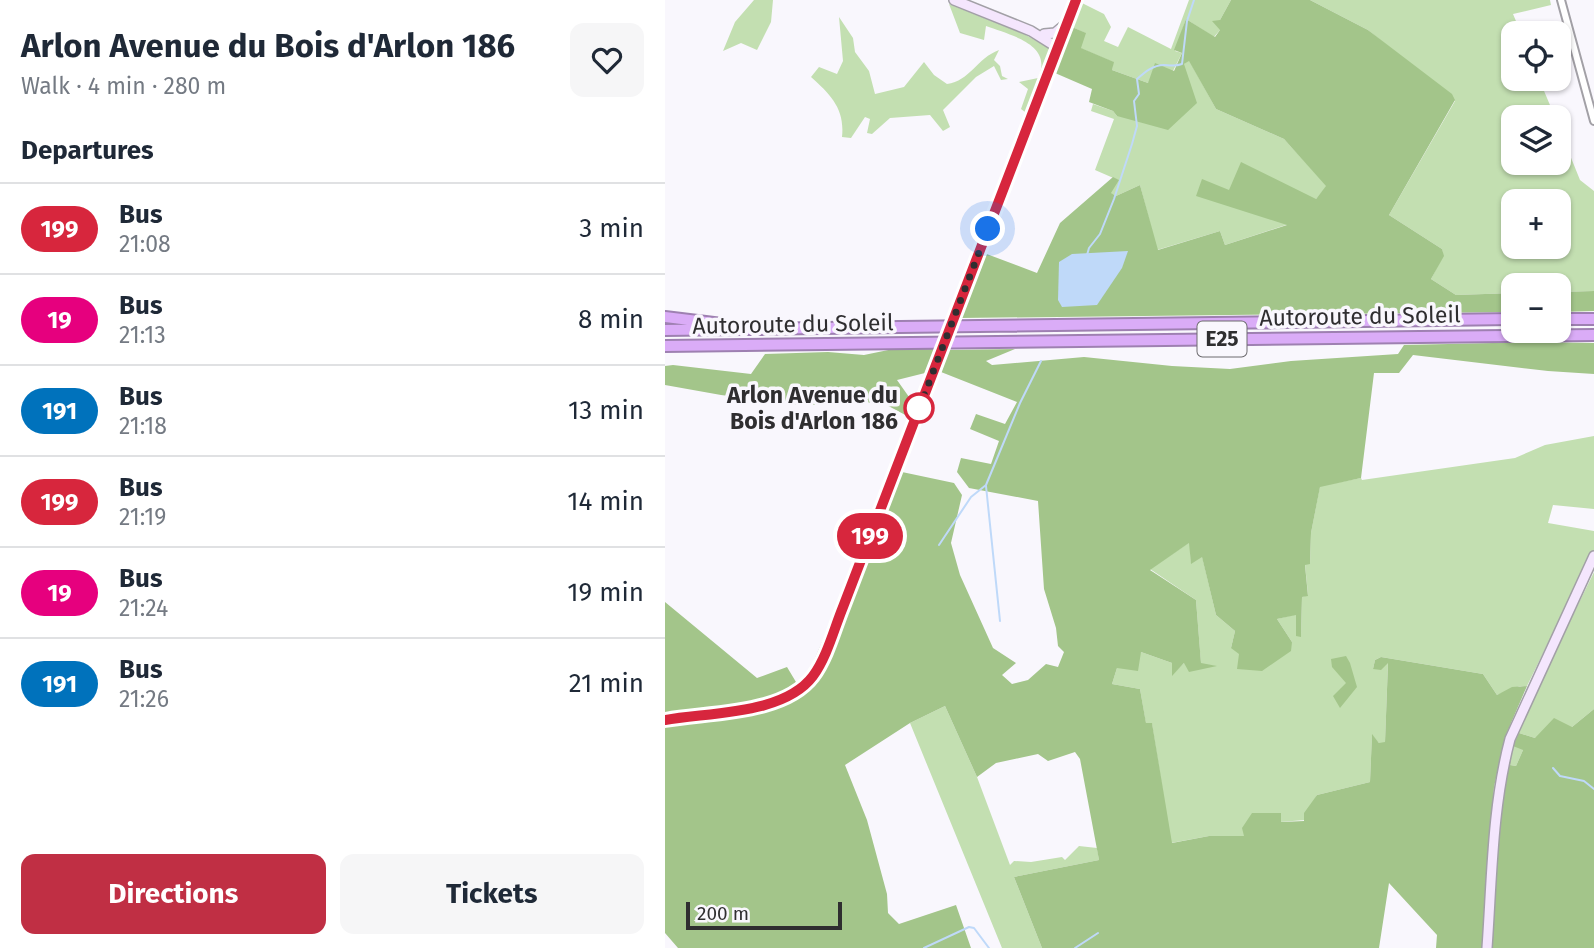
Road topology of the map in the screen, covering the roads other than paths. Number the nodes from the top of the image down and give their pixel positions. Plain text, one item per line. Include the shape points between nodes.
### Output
1 (954, 0) edge
2 (1076, 0) edge
3 (1561, 0) edge
4 (1068, 23) junction
5 (1031, 31) junction
6 (1044, 34) junction
7 (1059, 46) junction
8 (1594, 121) edge
9 (665, 317) edge
10 (1501, 319) edge
11 (1571, 319) edge
12 (1594, 319) edge
13 (742, 329) junction
14 (665, 330) edge
15 (1594, 335) edge
16 (665, 346) edge
17 (696, 346) junction
18 (665, 354) edge
19 (1594, 556) edge
20 (665, 720) edge
21 (1487, 948) edge

1 - 5 main road
2 - 4 main road
3 - 8 street
4 - 6 main road via 1055,33
4 - 7 main road
5 - 6 main road
5 - 7 main road
6 - 7 main road
7 - 20 main road, bridge via 814,675 782,701
9 - 13 highway
10 - 13 highway, Autoroute du Soleil / E25
11 - 12 highway
13 - 14 highway, Autoroute du Soleil / E25
15 - 17 highway, Autoroute du Soleil / E25
16 - 17 highway, Autoroute du Soleil / E25
17 - 18 highway
19 - 21 main road via 1514,726 1507,751 1497,807

